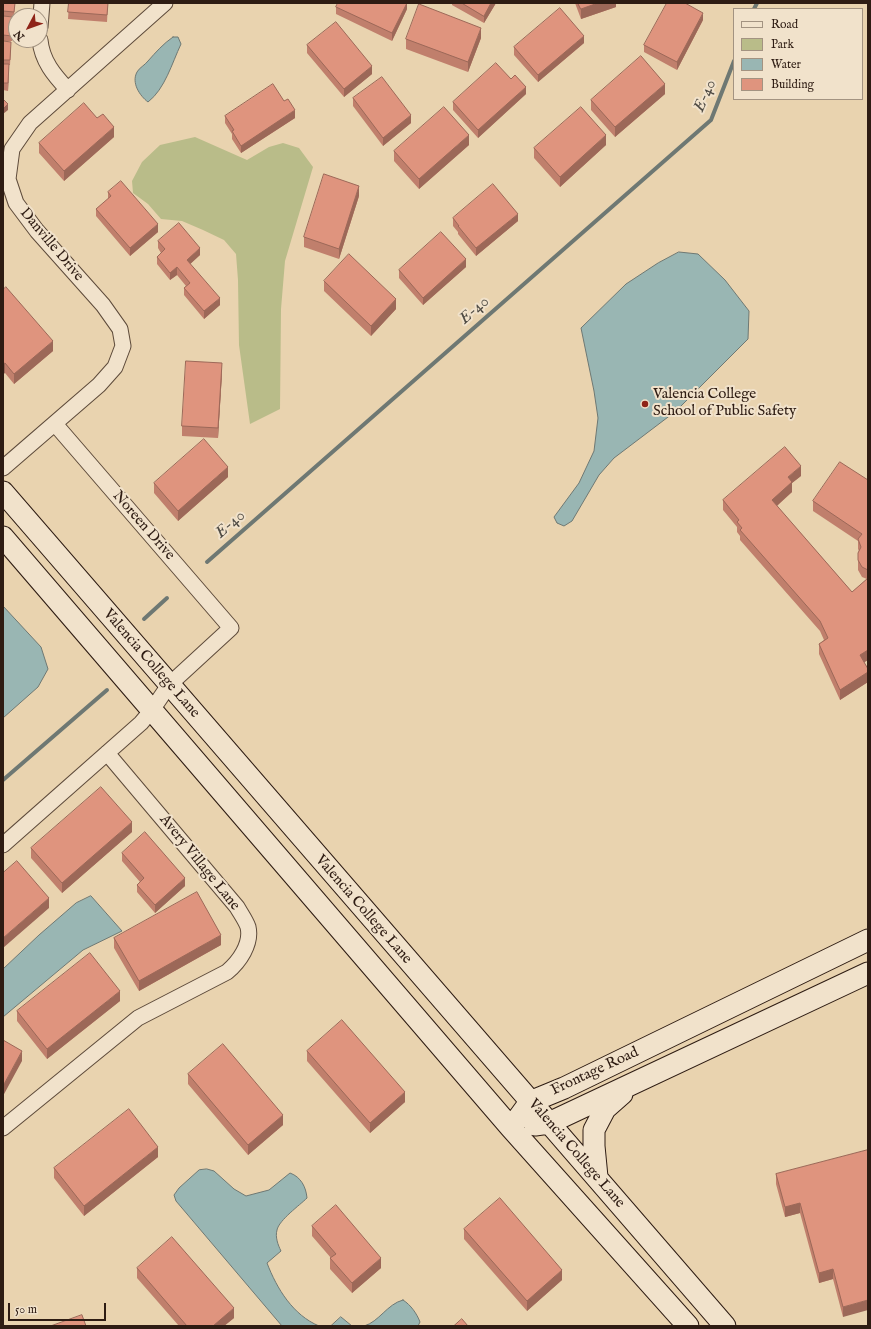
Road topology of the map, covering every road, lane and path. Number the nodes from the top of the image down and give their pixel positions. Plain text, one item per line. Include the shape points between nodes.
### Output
1 (165, 3) edge
2 (42, 48) edge
3 (68, 90) junction
4 (55, 424) junction
5 (3, 468) edge
6 (3, 492) edge
7 (3, 536) edge
8 (169, 685) junction
9 (152, 710) junction
10 (107, 752) junction
11 (3, 845) edge
12 (868, 940) edge
13 (868, 973) edge
14 (634, 1083) junction
15 (530, 1102) junction
16 (549, 1123) junction
17 (3, 1128) edge
18 (511, 1128) junction
19 (597, 1176) junction
20 (688, 1326) edge
21 (725, 1326) edge

1 - 3 street, Danville Drive
2 - 3 street via 48,66
3 - 4 street, Danville Drive via 30,123 12,149 8,179 16,203 120,329 123,346 115,367 99,385
4 - 5 street, Danville Drive
4 - 8 street, Noreen Drive via 231,628
6 - 8 street, Valencia College Lane
7 - 9 street, Valencia College Lane
8 - 9 street
8 - 15 street, Valencia College Lane
9 - 10 street
9 - 18 street, Valencia College Lane
10 - 11 street
10 - 17 street, Avery Village Lane via 237,907 248,928 247,942 240,959 227,972 138,1018
12 - 15 street, Frontage Road via 564,1088
13 - 14 street, Frontage Road
14 - 16 street, Frontage Road
14 - 19 street via 605,1109 594,1130
15 - 16 street, Valencia College Lane
15 - 18 street
16 - 18 street, Frontage Road
16 - 19 street, Valencia College Lane
18 - 20 street, Valencia College Lane
19 - 21 street, Valencia College Lane

